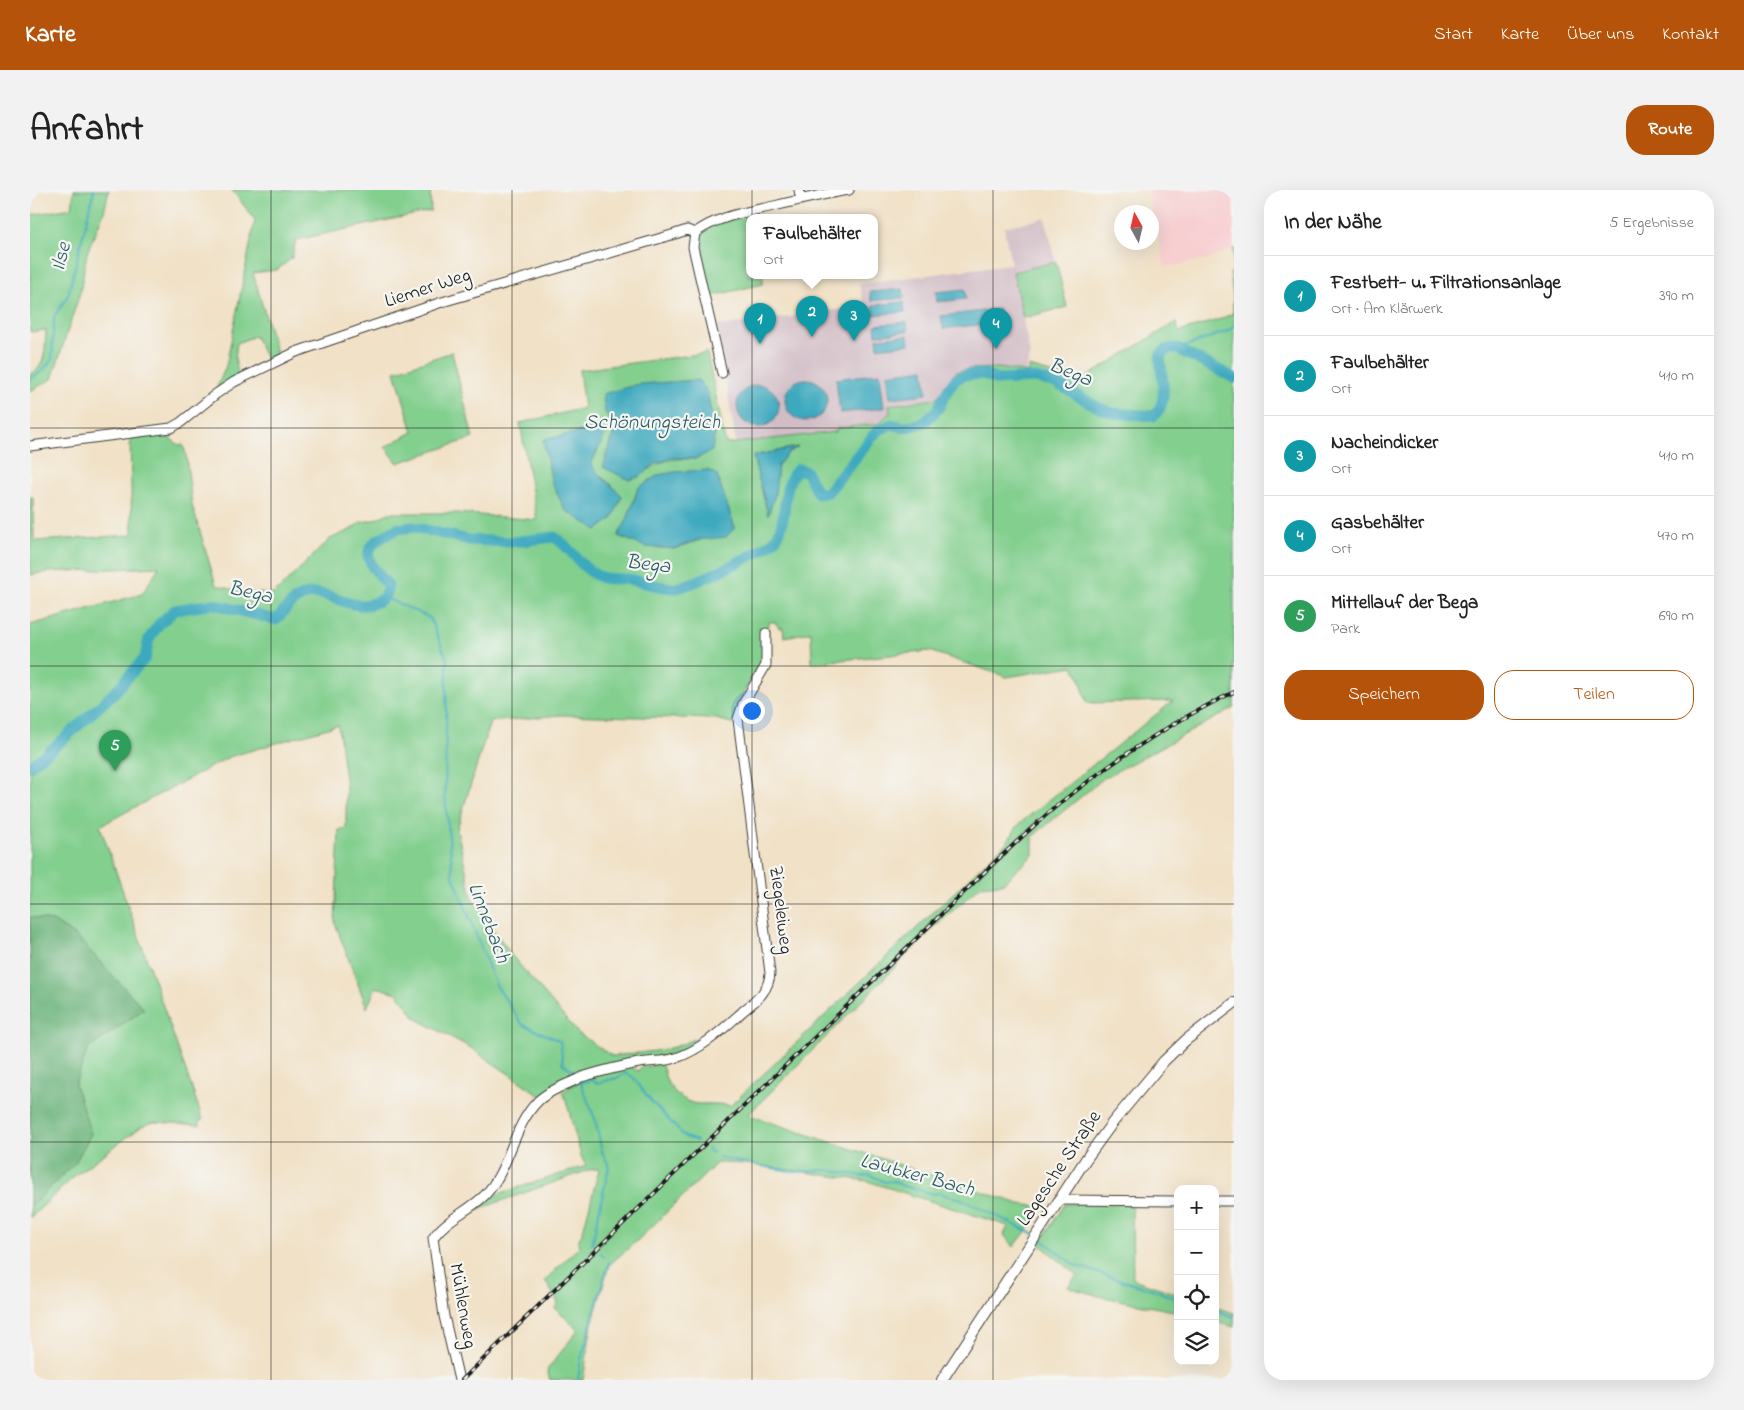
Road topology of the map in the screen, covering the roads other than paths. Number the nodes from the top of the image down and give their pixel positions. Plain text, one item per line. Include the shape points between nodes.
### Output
1 (798, 190) edge
2 (849, 190) edge
3 (801, 200) junction
4 (695, 233) junction
5 (722, 373) dead end
6 (30, 446) edge
7 (766, 633) dead end
8 (1234, 1002) edge
9 (1059, 1200) junction
10 (1174, 1201) edge
11 (1219, 1201) edge
12 (1234, 1201) edge
13 (432, 1238) joint
14 (459, 1380) edge
15 (942, 1380) edge

1 - 3 street
2 - 3 street, Liemer Weg
3 - 4 street, Liemer Weg via 714,222
4 - 5 street via 693,247
4 - 6 street, Liemer Weg via 688,230 448,300 314,345 234,382 171,428
7 - 13 street, Ziegeleiweg via 766,665 738,719 770,973 764,992 708,1041 691,1051 669,1059 635,1063 580,1078 538,1101 527,1114 494,1184 473,1206
8 - 9 main road, Lagesche Straße via 1186,1040 1157,1069 1112,1122
9 - 10 street
9 - 15 main road, Lagesche Straße
11 - 12 street
13 - 14 street, Mühlenweg via 444,1316

